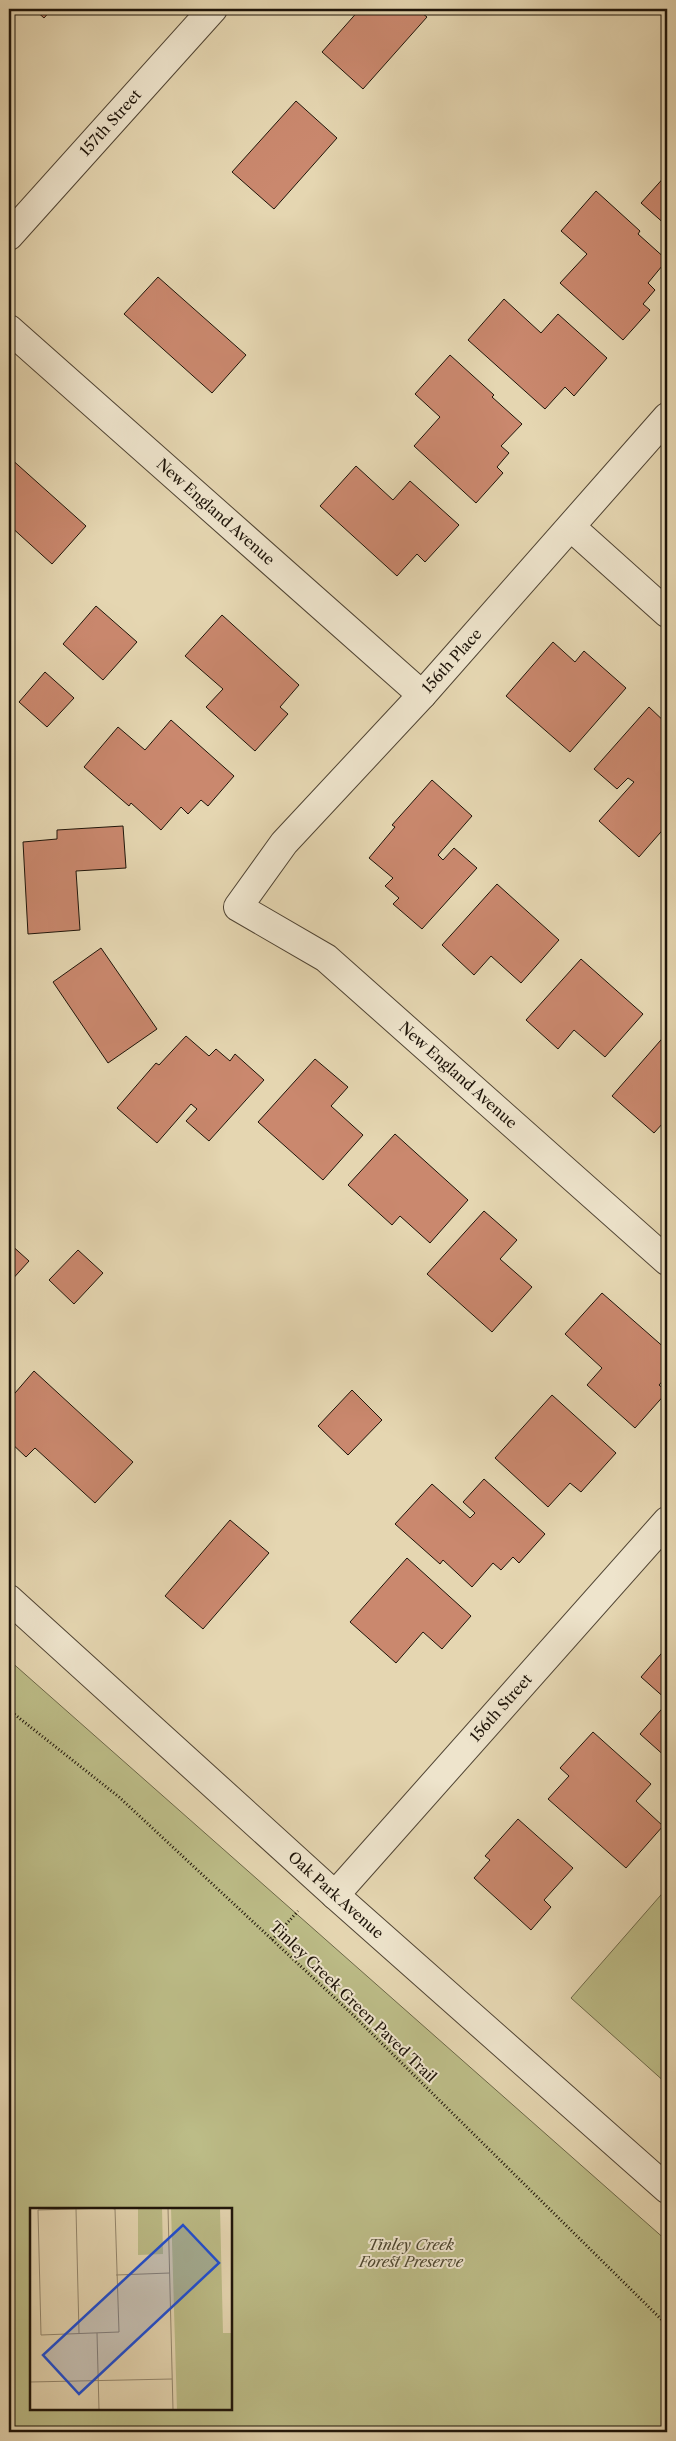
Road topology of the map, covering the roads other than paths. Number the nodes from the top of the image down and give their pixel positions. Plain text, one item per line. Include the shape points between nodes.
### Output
1 (213, 9) edge
2 (9, 236) edge
3 (9, 329) edge
4 (667, 416) edge
5 (571, 527) junction
6 (667, 613) edge
7 (422, 695) junction
8 (238, 907) joint
9 (667, 1261) edge
10 (667, 1521) edge
11 (9, 1599) edge
12 (335, 1895) junction
13 (667, 2189) edge

1 - 2 street, 157th Street
3 - 7 street, New England Avenue
4 - 5 street, 156th Place
5 - 6 street
5 - 7 street, 156th Place
7 - 8 street, 156th Place via 284,843
8 - 9 street, New England Avenue via 326,958
10 - 12 street, 156th Street
11 - 12 street, Oak Park Avenue
12 - 13 street, Oak Park Avenue

